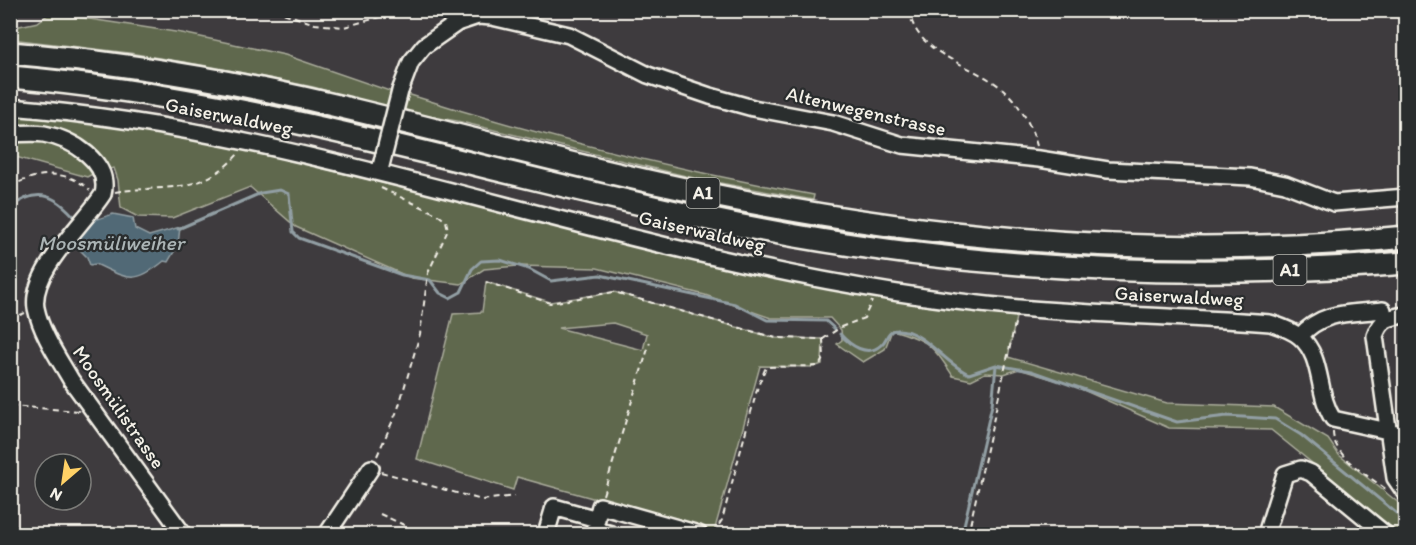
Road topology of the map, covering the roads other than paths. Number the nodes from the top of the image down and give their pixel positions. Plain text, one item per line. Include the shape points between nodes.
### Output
1 (10, 53) edge
2 (10, 77) edge
3 (10, 107) edge
4 (10, 134) edge
5 (379, 170) junction
6 (1406, 197) edge
7 (1406, 237) edge
8 (1406, 263) edge
9 (1383, 310) dead end
10 (1406, 315) edge
11 (1300, 336) junction
12 (1389, 433) junction
13 (1406, 435) edge
14 (371, 468) road end
15 (1406, 494) edge
16 (598, 513) junction
17 (646, 527) edge
18 (1372, 528) edge
19 (183, 534) edge
20 (327, 534) edge
21 (546, 534) edge
22 (611, 534) edge
23 (698, 534) edge
24 (1266, 534) edge
25 (1385, 534) edge

1 - 7 highway, A1 via 195,77 364,112 712,195 907,227 1051,240 1168,245 1280,245
2 - 8 highway, A1 via 153,94 266,115 704,219 886,250 1000,263 1175,271 1263,271
3 - 5 street, Gaiserwaldweg via 124,119 246,140
4 - 19 street, Moosmülistrasse via 43,134 65,140 79,148 104,174 106,183 99,201 42,276 36,308 56,355
5 - 6 street, Altenwegenstrasse, bridge via 411,62 424,46 458,23 478,16 569,35 648,75 753,108 833,123 902,145 1120,171 1250,177 1285,184 1334,203
5 - 11 street, Gaiserwaldweg via 714,257 878,288 1018,308 1270,322
9 - 11 street via 1326,316
10 - 12 street via 1387,318 1378,326 1375,336
11 - 12 street via 1315,356 1325,407 1333,419
12 - 13 street
12 - 15 street via 1395,478
14 - 20 street
16 - 17 street
16 - 21 street via 554,507
16 - 22 street via 596,525 600,531
17 - 23 street
18 - 24 street via 1311,473 1301,469 1285,474
18 - 25 street

